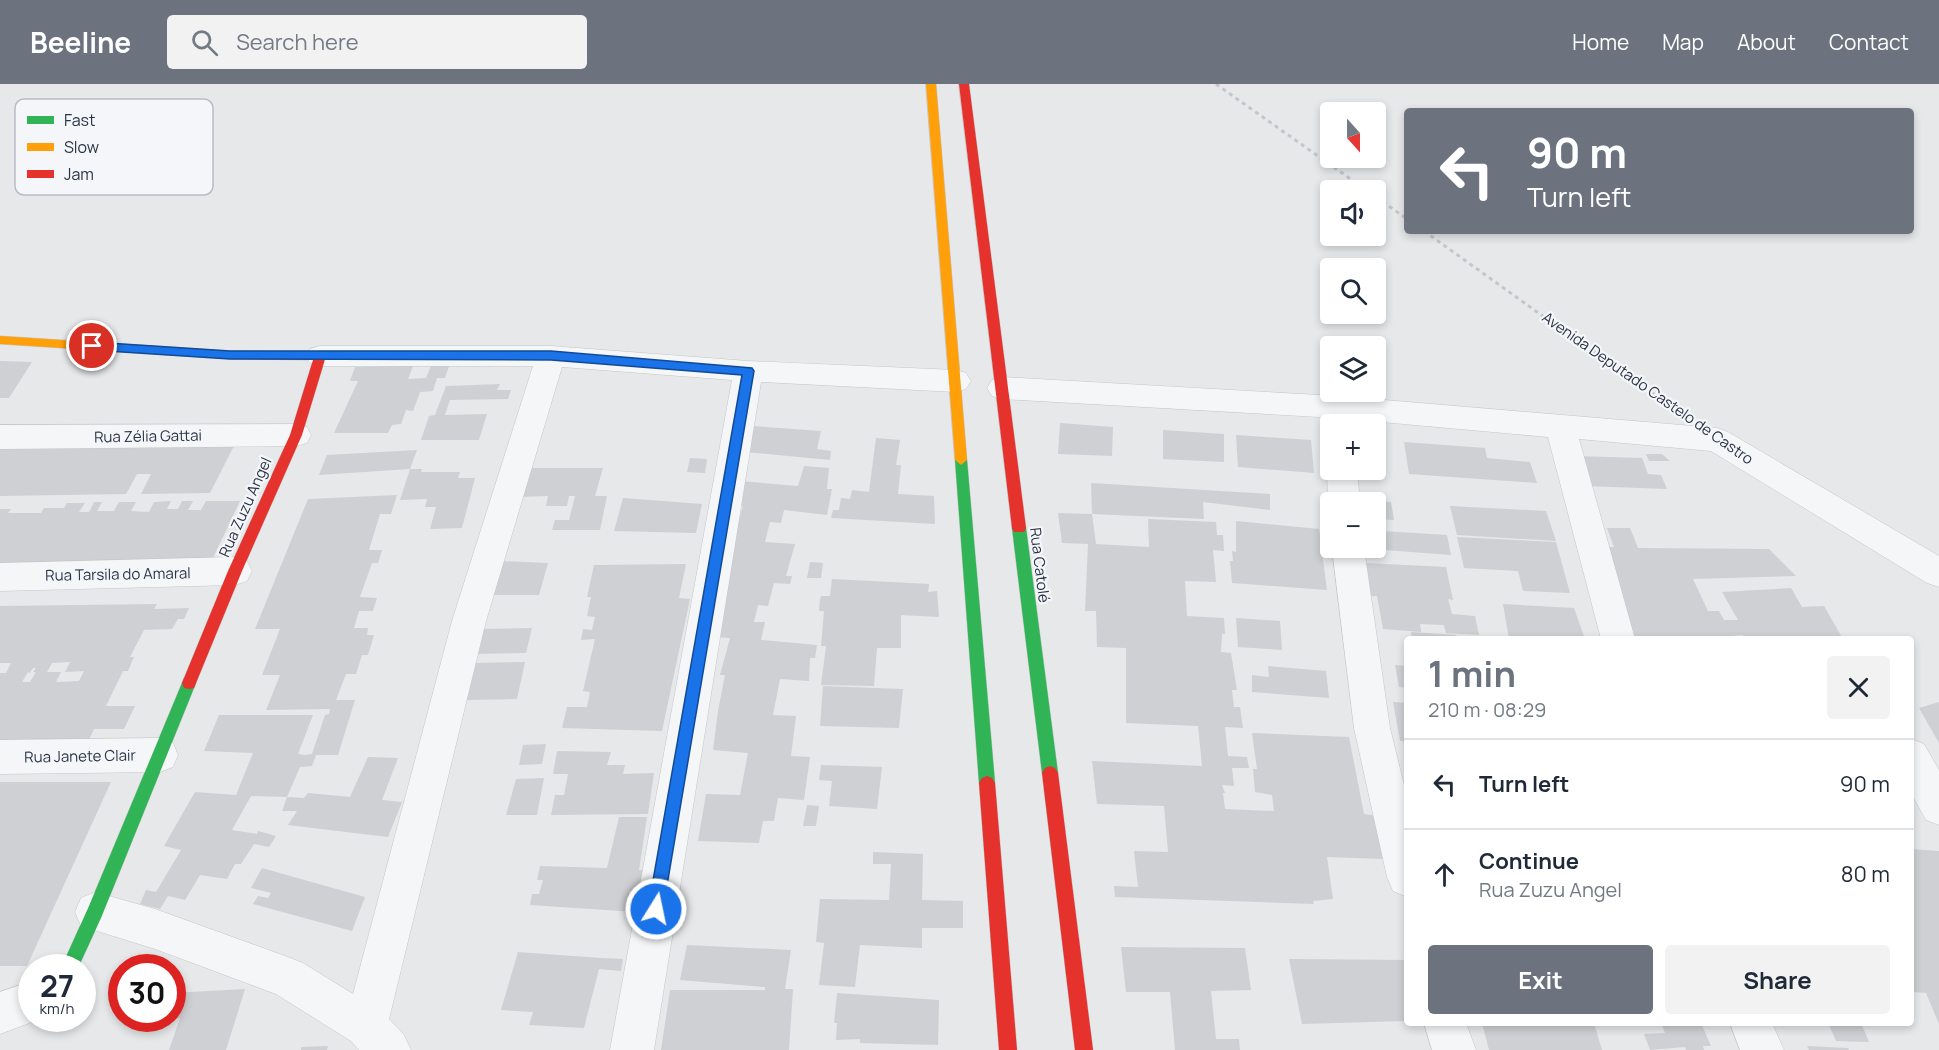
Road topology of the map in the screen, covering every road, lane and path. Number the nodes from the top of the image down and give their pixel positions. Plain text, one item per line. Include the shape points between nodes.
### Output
1 (931, 84) edge
2 (964, 84) edge
3 (1216, 84) edge
4 (1352, 180) edge
5 (1386, 204) edge
6 (1404, 217) edge
7 (1428, 234) edge
8 (0, 340) edge
9 (320, 356) junction
10 (551, 356) junction
11 (748, 371) junction
12 (956, 381) junction
13 (1002, 388) junction
14 (1660, 399) dead end
15 (1320, 415) edge
16 (1386, 418) edge
17 (1560, 426) junction
18 (296, 435) junction
19 (0, 437) edge
20 (1349, 558) edge
21 (235, 571) junction
22 (1939, 573) edge
23 (0, 577) edge
24 (1617, 636) edge
25 (160, 754) junction
26 (0, 757) edge
27 (1914, 761) edge
28 (1939, 807) edge
29 (1404, 864) edge
30 (95, 912) junction
31 (76, 954) edge
32 (18, 1007) edge
33 (0, 1013) edge
34 (1446, 1026) edge
35 (1752, 1026) edge
36 (378, 1038) edge
37 (632, 1050) edge
38 (1008, 1050) edge
39 (1084, 1050) edge
40 (1454, 1050) edge
41 (1762, 1050) edge

1 - 12 street
2 - 13 street, Rua Catolé
3 - 4 path
5 - 6 path
7 - 14 path, Avenida Deputado Castelo de Castro
8 - 9 street via 230,355
9 - 10 street
9 - 18 street, Rua Zuzu Angel
10 - 11 street
10 - 36 street via 469,621
11 - 12 street
11 - 37 street
12 - 38 street
13 - 15 street
13 - 39 street, Rua Catolé
16 - 17 street
17 - 22 street, Avenida Deputado Castelo de Castro via 1717,440
17 - 24 street
18 - 19 street, Rua Zélia Gattai
18 - 21 street, Rua Zuzu Angel
20 - 29 street via 1372,728
21 - 23 street, Rua Tarsila do Amaral
21 - 25 street, Rua Zuzu Angel
25 - 26 street, Rua Janete Clair
25 - 30 street, Rua Zuzu Angel
27 - 28 street
30 - 31 street, Rua Zuzu Angel
30 - 36 street via 155,929 288,978
32 - 33 street
34 - 40 street
35 - 41 street

